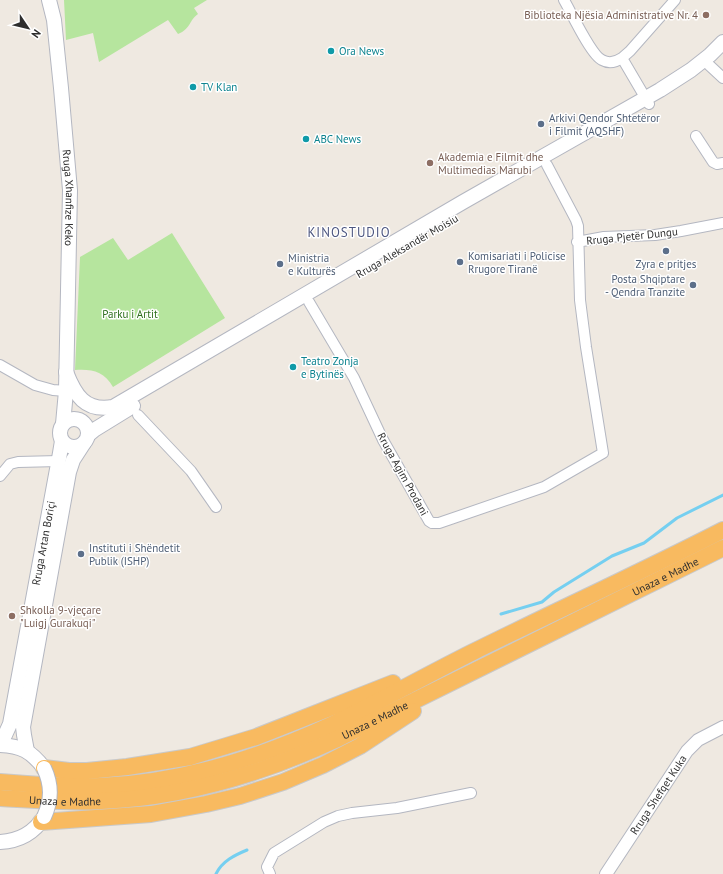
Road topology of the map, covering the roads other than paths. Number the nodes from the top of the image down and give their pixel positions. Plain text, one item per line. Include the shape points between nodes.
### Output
1 (564, 0) edge
2 (675, 0) edge
3 (51, 2) edge
4 (723, 42) edge
5 (723, 53) edge
6 (622, 58) junction
7 (709, 65) junction
8 (723, 78) edge
9 (647, 101) junction
10 (696, 136) dead end
11 (723, 163) edge
12 (547, 165) junction
13 (723, 223) edge
14 (578, 242) junction
15 (309, 302) junction
16 (0, 365) edge
17 (66, 372) junction
18 (66, 391) junction
19 (113, 407) junction
20 (138, 416) dead end
21 (62, 424) junction
22 (84, 430) junction
23 (62, 441) junction
24 (59, 461) junction
25 (0, 476) edge
26 (216, 507) dead end
27 (723, 522) edge
28 (719, 543) edge
29 (473, 652) junction
30 (478, 669) junction
31 (723, 727) edge
32 (0, 741) edge
33 (0, 744) edge
34 (27, 751) junction
35 (44, 768) junction
36 (0, 782) edge
37 (471, 793) dead end
38 (0, 798) edge
39 (43, 820) junction
40 (0, 842) edge
41 (270, 874) edge
42 (606, 874) edge

1 - 6 street via 598,58 612,62
2 - 6 street
3 - 17 main road, Rruga Xhanfize Keko via 70,190
4 - 9 main road, Rruga Aleksandër Moisiu via 691,70
5 - 7 main road, Rruga Aleksandër Moisiu
6 - 9 street
7 - 8 street
7 - 9 main road, Rruga Aleksandër Moisiu
9 - 12 main road, Rruga Aleksandër Moisiu
9 - 19 main road, Rruga Aleksandër Moisiu via 463,202
10 - 11 street via 713,162
12 - 14 street, Rruga Pjetër Dungu via 576,220
12 - 15 main road, Rruga Aleksandër Moisiu
13 - 14 street, Rruga Pjetër Dungu via 655,235 604,237
14 - 15 street, Rruga Agim Prodani via 580,300 603,453 544,487 439,523 429,521 383,440 354,378
15 - 22 main road, Rruga Aleksandër Moisiu via 110,420
16 - 18 street via 35,385
17 - 18 main road, Rruga Xhanfize Keko
17 - 19 main road via 76,393 86,403 97,408
18 - 21 main road, Rruga Xhanfize Keko
18 - 22 main road
19 - 22 main road via 94,419
20 - 26 street via 191,471
21 - 22 main road via 73,419
21 - 23 main road
22 - 23 main road via 80,446 71,447
22 - 34 main road, Rruga Artan Boriçi via 71,466 64,500 23,727
23 - 24 main road, Rruga Artan Boriçi
24 - 25 street via 10,464
24 - 32 main road, Rruga Artan Boriçi via 10,724
27 - 28 highway via 715,528
28 - 29 highway, Unaza e Madhe
28 - 30 highway, Unaza e Madhe
29 - 35 highway via 256,737 190,757 87,771
29 - 36 highway, Unaza e Madhe via 329,726 236,762 155,780 104,786 69,787
30 - 38 highway, Unaza e Madhe via 311,751 243,777 184,792 150,797 69,802
30 - 39 highway via 360,746 283,782 240,796 151,814
31 - 42 street, Rruga Shefqet Kuka via 698,740 687,751
33 - 34 main road
34 - 35 main road
35 - 39 main road, bridge via 51,797
37 - 41 street via 338,816 274,853 267,867
39 - 40 main road via 18,840

